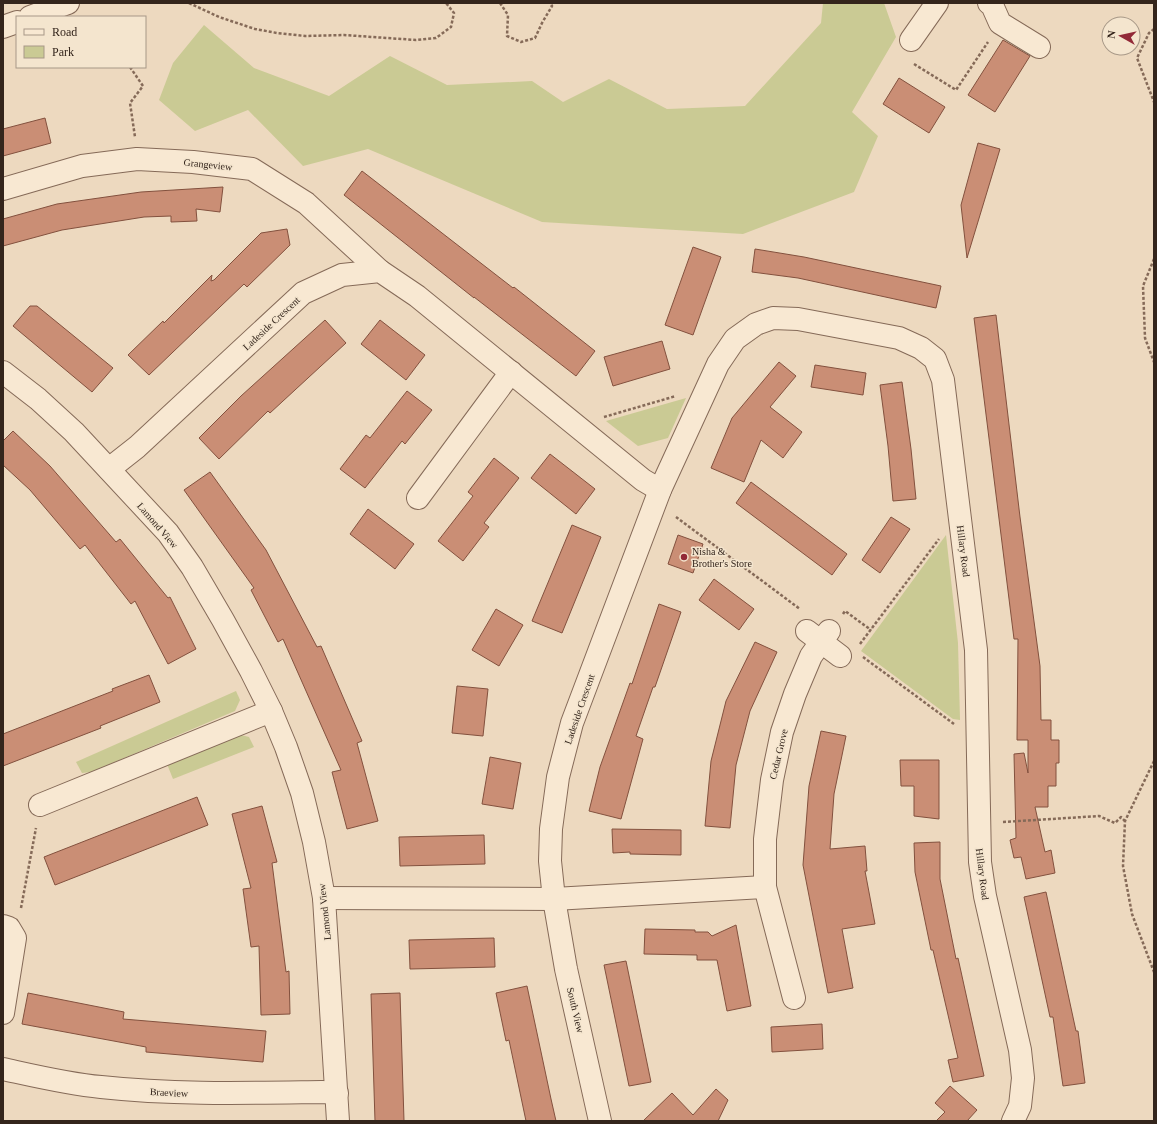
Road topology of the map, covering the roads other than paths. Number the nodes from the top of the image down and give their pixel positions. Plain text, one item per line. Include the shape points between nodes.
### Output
1 (68, 3) edge
2 (937, 3) edge
3 (989, 3) edge
4 (33, 16) edge
5 (16, 22) edge
6 (3, 27) edge
7 (912, 40) dead end
8 (1039, 47) dead end
9 (3, 189) edge
10 (380, 271) junction
11 (3, 372) edge
12 (510, 372) junction
13 (109, 469) junction
14 (660, 490) junction
15 (418, 498) dead end
16 (840, 656) dead end
17 (271, 711) junction
18 (40, 805) road end
19 (765, 887) junction
20 (324, 898) junction
21 (554, 899) junction
22 (9, 932) edge
23 (794, 998) dead end
24 (3, 1013) edge
25 (3, 1070) edge
26 (337, 1093) junction
27 (338, 1121) edge
28 (600, 1121) edge
29 (1013, 1121) edge

1 - 4 street
2 - 7 street
3 - 8 street via 1000,23
5 - 6 street
9 - 10 street, Grangeview via 82,166 137,159 252,169 306,202
10 - 12 street via 417,296
10 - 13 street, Ladeside Crescent via 342,275 303,293 137,447
11 - 13 street, Lamond View via 38,399
12 - 14 street via 643,480
12 - 15 street
13 - 17 street, Lamond View via 168,533 192,567
14 - 21 street, Ladeside Crescent via 572,723 558,777 551,829 550,860
14 - 29 street, Hillary Road via 718,364 735,339 756,324 773,318 798,319 899,338 921,348 935,359 942,380 976,650 978,824 984,896 1020,1050 1023,1078 1020,1106
16 - 19 street, Cedar Grove via 819,635 782,732 772,780 765,839
17 - 18 street
17 - 20 street, Lamond View via 302,793
19 - 21 street
19 - 23 street, Cedar Grove
20 - 21 street
20 - 26 street, Lamond View
21 - 28 street, South View via 566,969
22 - 24 street
25 - 26 street, Braeview via 100,1087 162,1092
26 - 27 street, Lamond View

